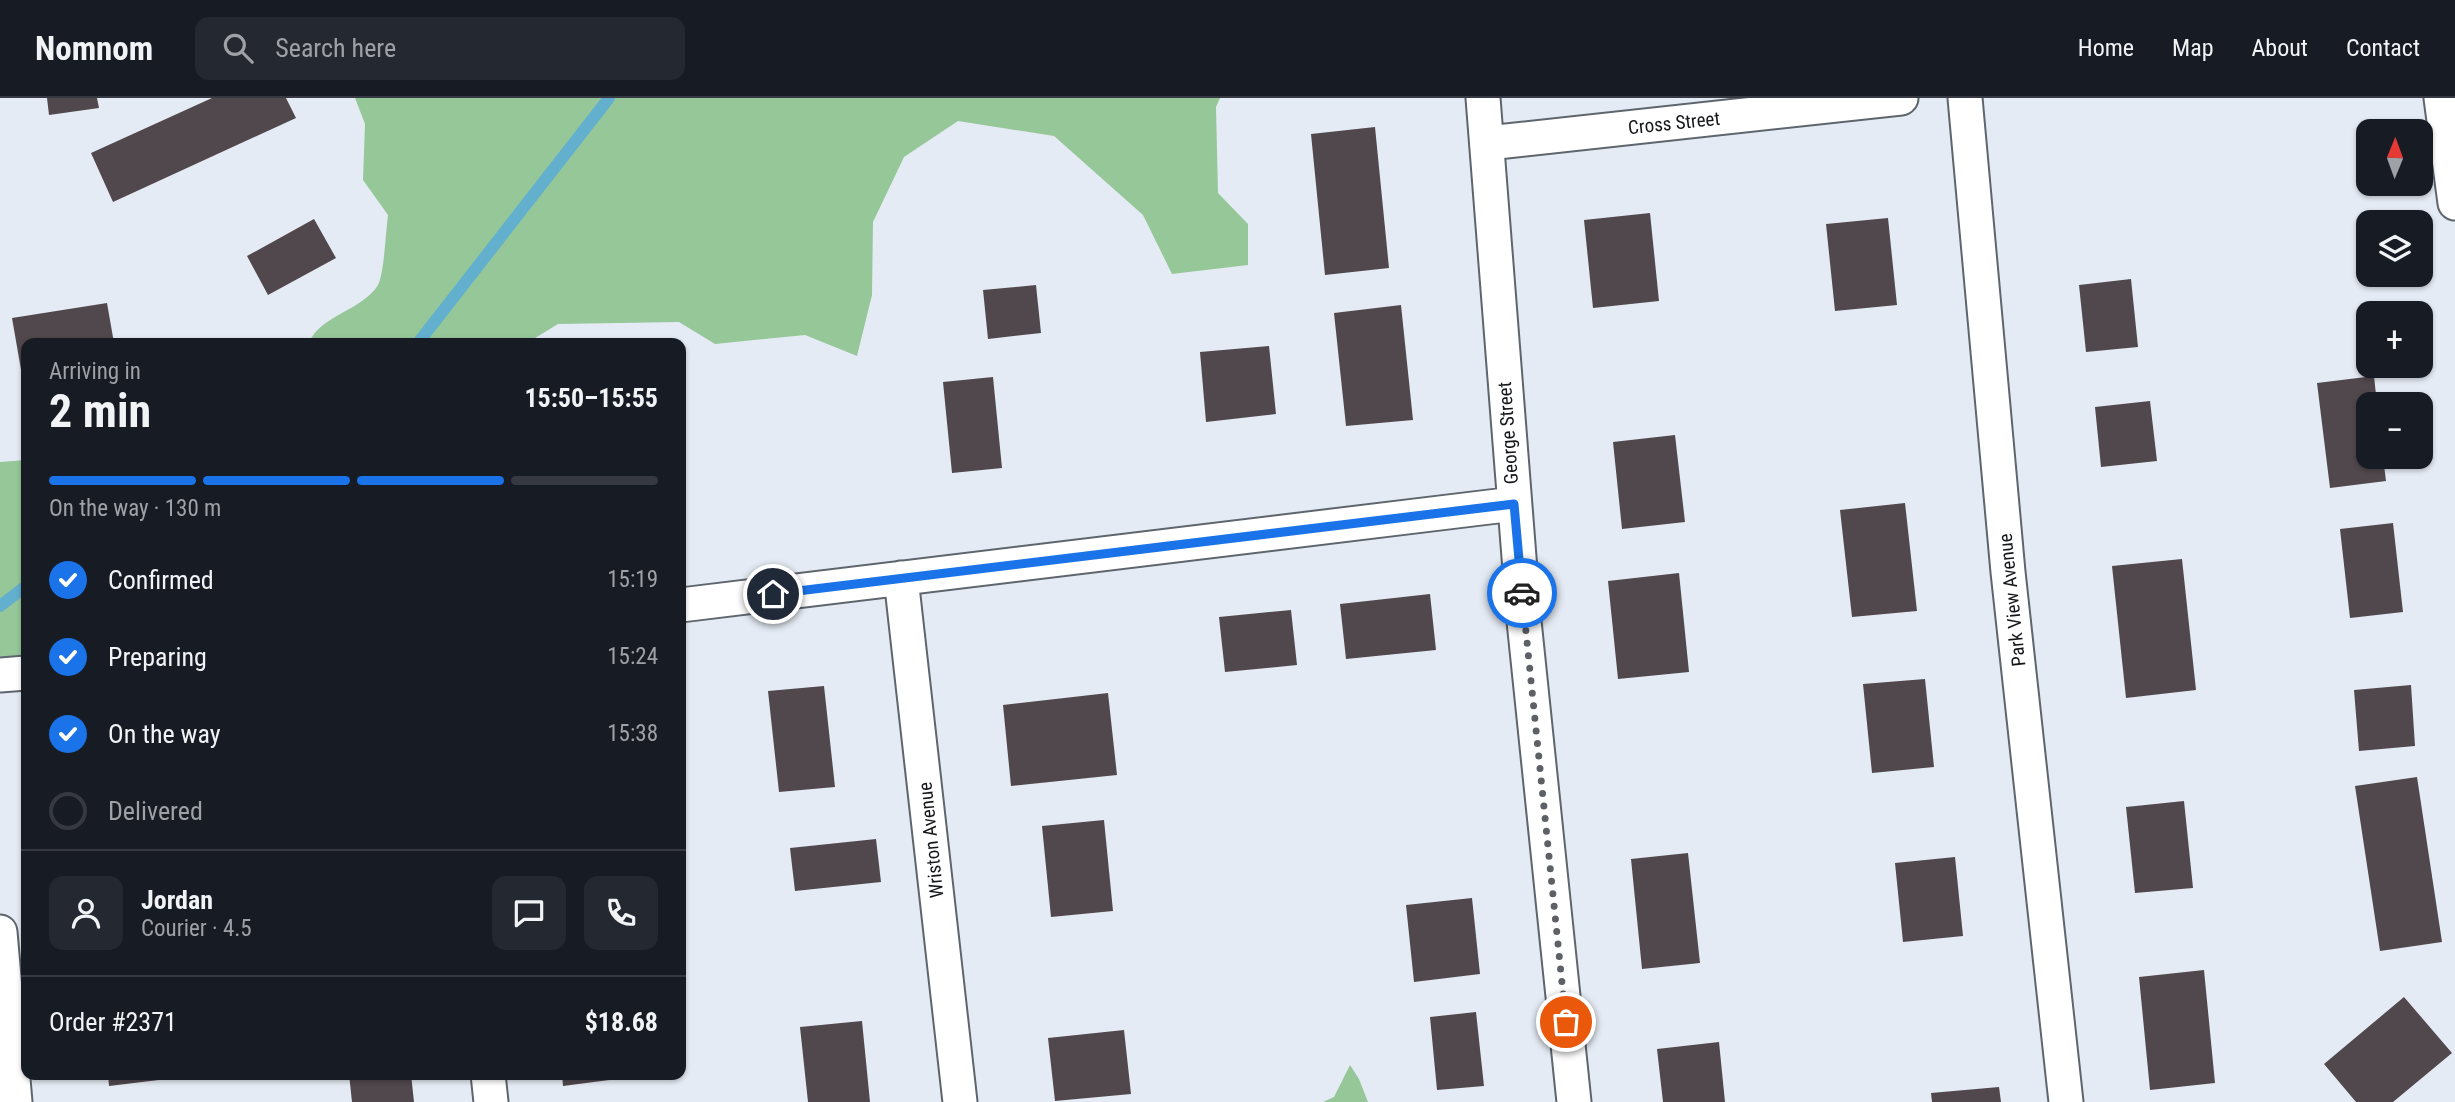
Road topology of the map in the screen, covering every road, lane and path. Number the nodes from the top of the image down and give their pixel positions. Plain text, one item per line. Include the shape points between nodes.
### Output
1 (1483, 98) edge
2 (1901, 98) edge
3 (1965, 98) edge
4 (2441, 98) edge
5 (1488, 143) junction
6 (2455, 203) edge
7 (1514, 504) junction
8 (901, 578) junction
9 (686, 604) edge
10 (21, 673) edge
11 (0, 675) edge
12 (0, 932) edge
13 (489, 1080) edge
14 (15, 1102) edge
15 (491, 1102) edge
16 (960, 1102) edge
17 (1574, 1102) edge
18 (2066, 1102) edge

1 - 5 street, George Street
2 - 5 street, Cross Street
3 - 18 street, Park View Avenue via 2008,572
4 - 6 street
5 - 7 street, George Street
7 - 8 street
7 - 17 street, George Street
8 - 9 street
8 - 16 street, Wriston Avenue
10 - 11 street
12 - 14 street
13 - 15 street

